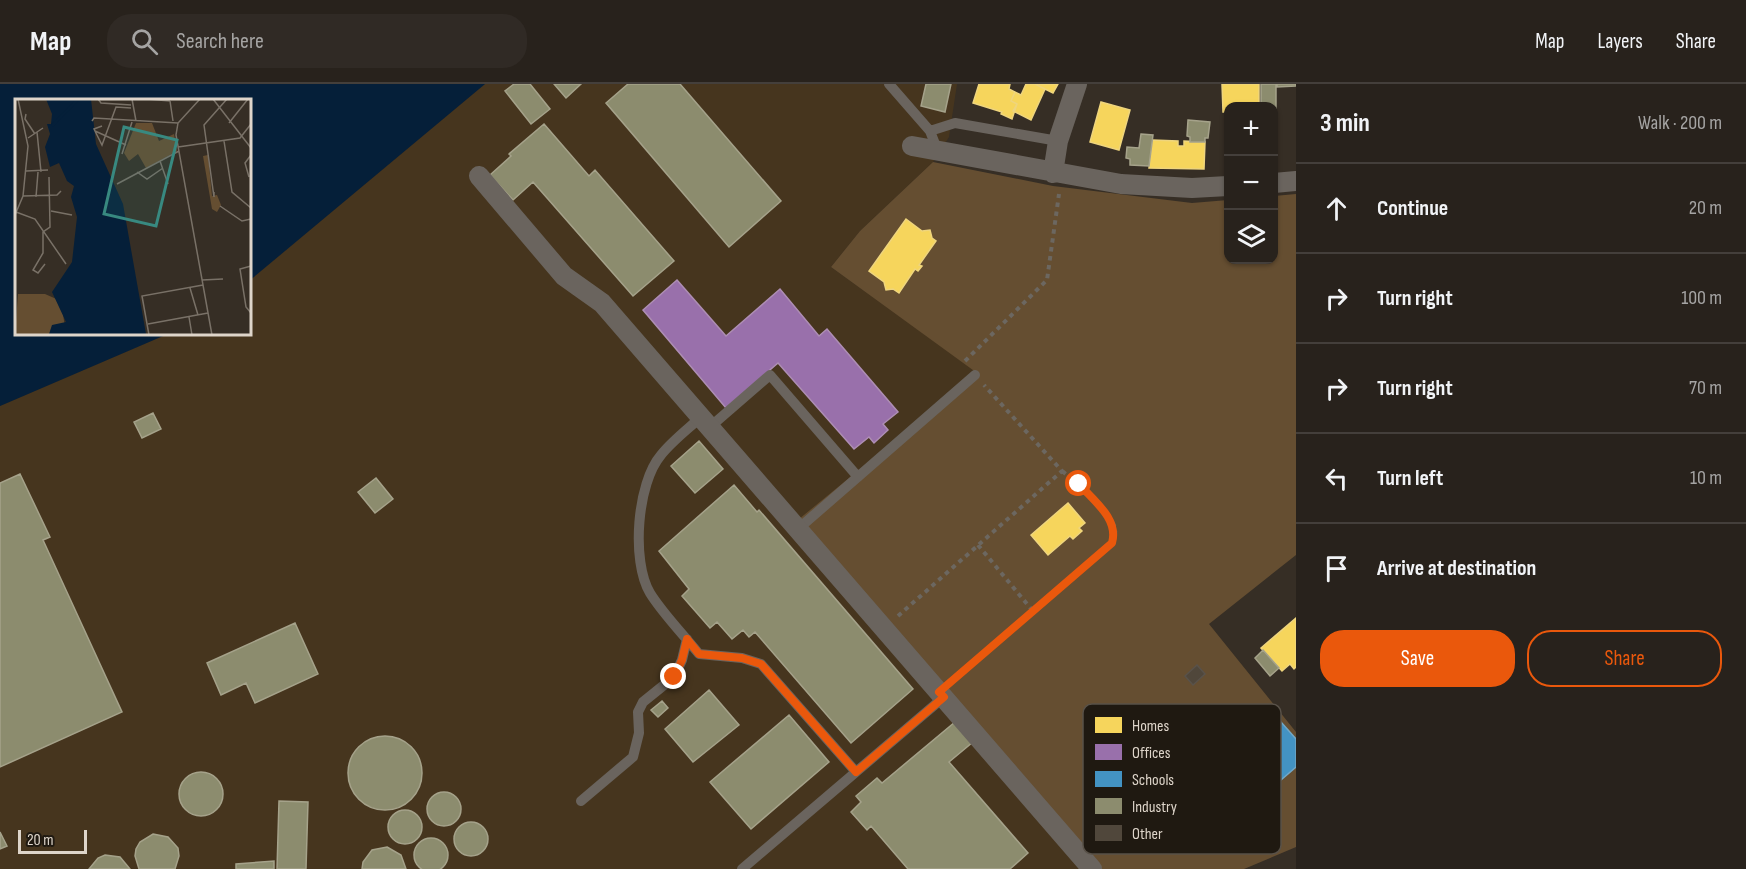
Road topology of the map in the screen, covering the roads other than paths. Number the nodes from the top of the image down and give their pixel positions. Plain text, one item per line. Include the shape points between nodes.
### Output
1 (889, 84) edge
2 (1077, 84) edge
3 (934, 140) junction
4 (1058, 141) junction
5 (912, 146) dead end
6 (1057, 174) junction
7 (479, 176) dead end
8 (1296, 181) edge
9 (1278, 183) edge
10 (1224, 186) edge
11 (971, 378) road end
12 (706, 422) junction
13 (858, 477) junction
14 (798, 529) junction
15 (687, 639) junction
16 (941, 694) junction
17 (856, 772) junction
18 (581, 801) dead end
19 (742, 869) edge
20 (1092, 869) edge

1 - 3 lane
2 - 4 street
3 - 4 lane via 955,123
3 - 5 street
3 - 6 street
4 - 6 street
6 - 10 street via 1121,184
7 - 12 street via 564,276 602,303
8 - 9 street
11 - 13 lane
12 - 13 lane via 770,375
12 - 14 street
12 - 15 lane via 660,456 643,502 639,535 643,578 650,594
13 - 14 lane
14 - 16 street
15 - 17 lane via 699,654 761,664
15 - 18 lane via 674,677 643,702 638,711 639,733 633,757
16 - 17 lane
16 - 20 street
17 - 19 lane

